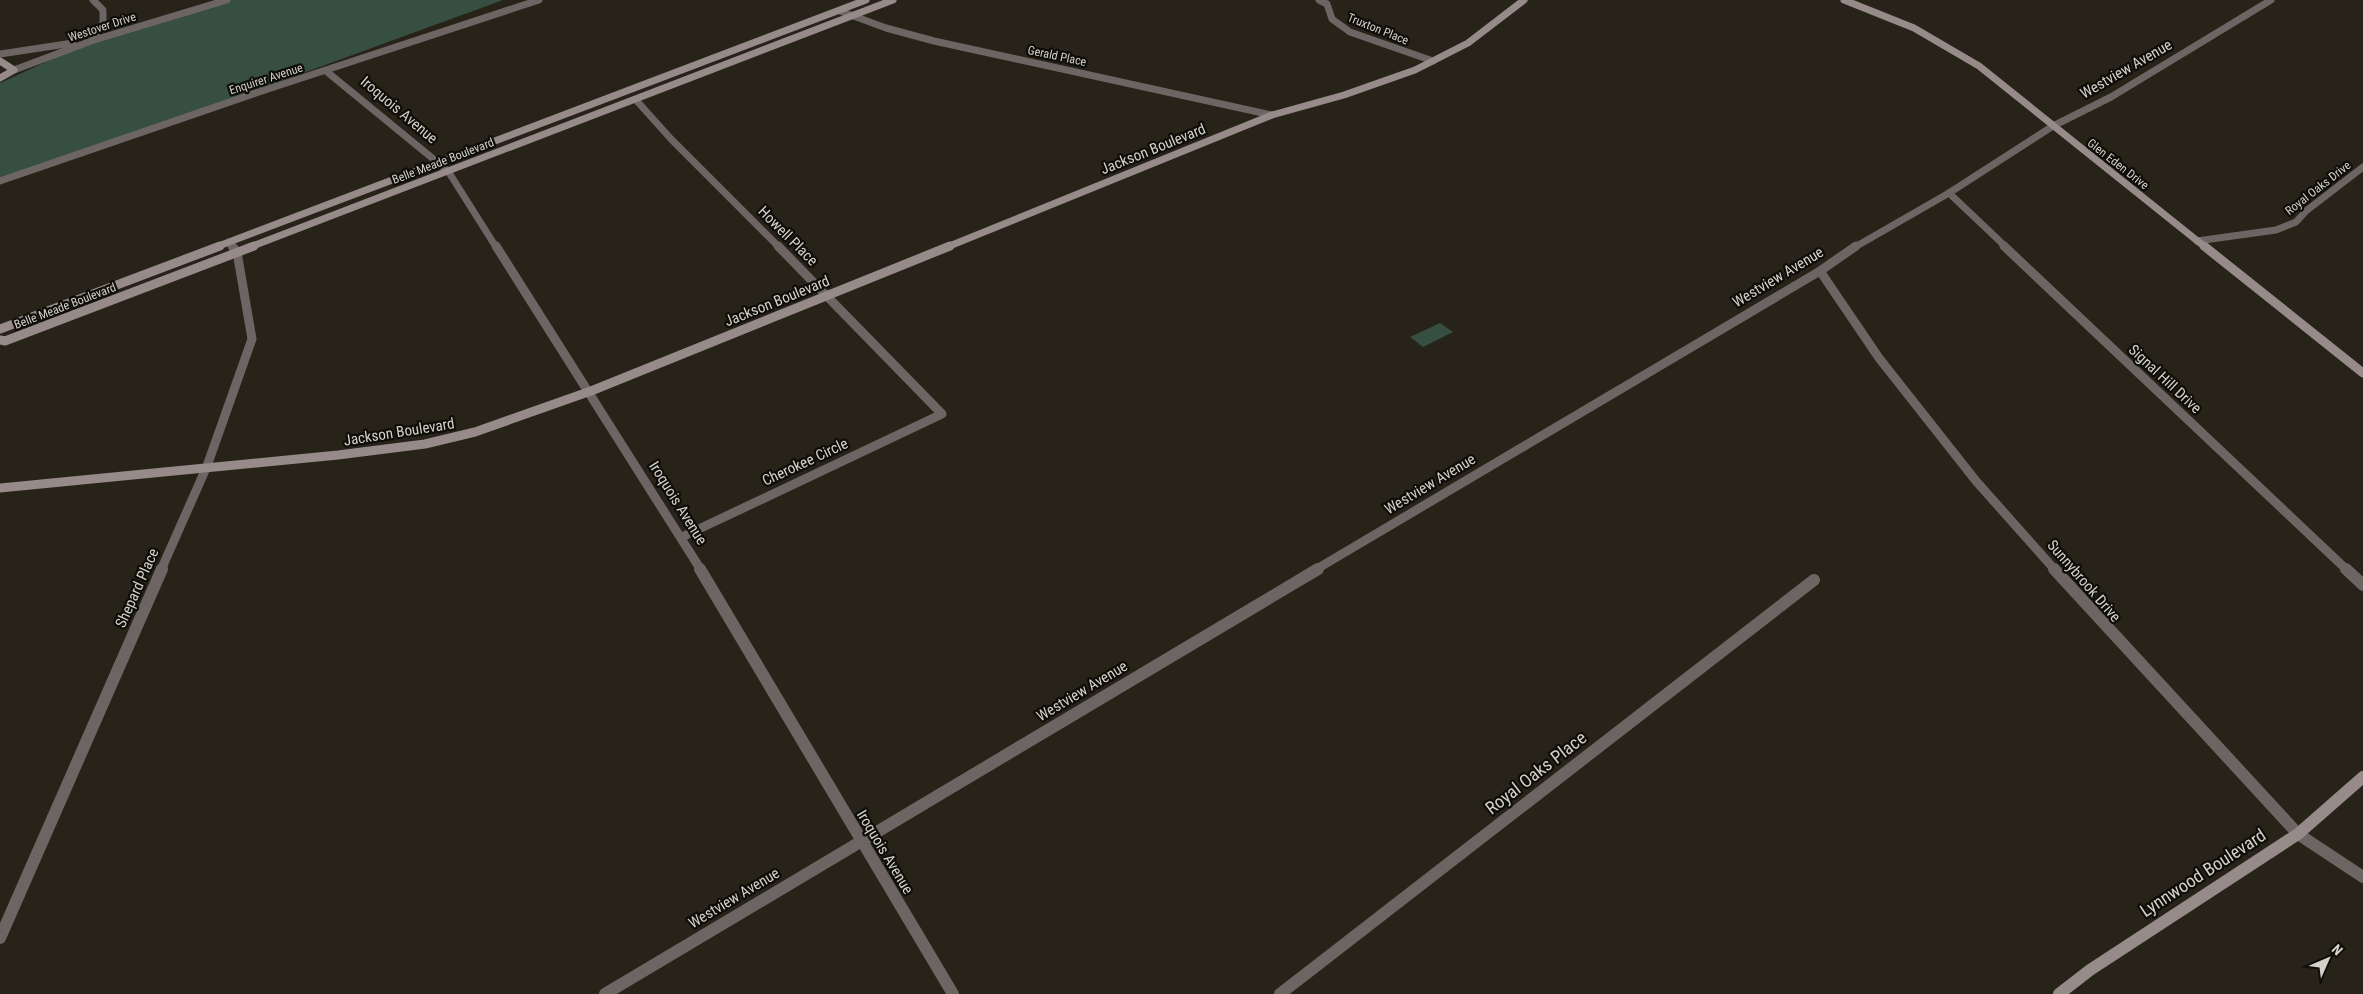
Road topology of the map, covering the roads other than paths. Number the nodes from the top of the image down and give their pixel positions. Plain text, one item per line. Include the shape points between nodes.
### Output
1 (93, 0) edge
2 (227, 0) edge
3 (539, 0) edge
4 (866, 0) edge
5 (893, 0) edge
6 (1319, 0) edge
7 (1524, 0) edge
8 (1844, 0) edge
9 (2271, 0) edge
10 (1330, 2) edge
11 (840, 10) junction
12 (853, 16) junction
13 (94, 40) junction
14 (0, 54) edge
15 (0, 61) edge
16 (1433, 61) junction
17 (14, 70) junction
18 (326, 71) junction
19 (0, 78) edge
20 (624, 92) junction
21 (636, 100) junction
22 (1272, 115) junction
23 (2052, 126) junction
24 (438, 162) junction
25 (2363, 167) edge
26 (448, 171) junction
27 (0, 181) edge
28 (1949, 193) junction
29 (2197, 240) junction
30 (229, 242) junction
31 (237, 252) junction
32 (1820, 271) junction
33 (828, 295) junction
34 (0, 329) edge
35 (0, 340) edge
36 (2363, 372) edge
37 (591, 391) junction
38 (942, 414) joint
39 (207, 466) junction
40 (0, 488) edge
41 (682, 537) junction
42 (1814, 580) dead end
43 (2363, 585) edge
44 (2363, 777) edge
45 (2298, 834) junction
46 (860, 840) junction
47 (2363, 876) edge
48 (0, 938) edge
49 (605, 994) edge
50 (953, 994) edge
51 (1280, 994) edge
52 (2059, 994) edge

1 - 13 street via 103,10 103,23
2 - 13 street, Westover Drive
3 - 18 street, Enquirer Avenue
4 - 11 street, Belle Meade Boulevard
5 - 12 street, Belle Meade Boulevard
6 - 10 street, Truxton Place
7 - 16 street, Jackson Boulevard via 1460,48
8 - 23 street, Glen Eden Drive via 1906,22 1951,47
9 - 23 street, Westview Avenue via 2112,97
10 - 16 street, Truxton Place via 1331,18 1341,28
11 - 12 street, Gerald Place
11 - 20 street, Belle Meade Boulevard
12 - 21 street, Belle Meade Boulevard
12 - 22 street, Gerald Place via 886,30
13 - 14 street
13 - 17 street, Westover Drive
15 - 17 street
16 - 22 street, Jackson Boulevard via 1368,87
17 - 19 street
18 - 24 street, Iroquois Avenue
18 - 27 street, Enquirer Avenue
20 - 21 street
20 - 24 street, Belle Meade Boulevard
21 - 26 street, Belle Meade Boulevard
21 - 33 street, Howell Place
22 - 33 street, Jackson Boulevard
23 - 28 street, Westview Avenue
23 - 29 street, Glen Eden Drive
24 - 26 street, Iroquois Avenue
24 - 30 street, Belle Meade Boulevard
25 - 29 street, Royal Oaks Drive via 2296,222 2276,230
26 - 31 street, Belle Meade Boulevard
26 - 37 street, Iroquois Avenue
28 - 32 street, Westview Avenue via 1857,245
28 - 43 street, Signal Hill Drive
29 - 36 street, Glen Eden Drive
30 - 31 street, Shepard Place
30 - 34 street, Belle Meade Boulevard
31 - 35 street, Belle Meade Boulevard via 5,341
31 - 39 street, Shepard Place via 252,339
32 - 45 street, Sunnybrook Drive via 1879,358 1976,481 2105,627
32 - 46 street, Westview Avenue
33 - 37 street, Jackson Boulevard
33 - 38 street, Howell Place
37 - 39 street, Jackson Boulevard via 475,432 425,444
37 - 41 street, Iroquois Avenue
38 - 41 street, Cherokee Circle
39 - 40 street, Jackson Boulevard
39 - 48 street, Shepard Place
41 - 46 street, Iroquois Avenue
42 - 51 street, Royal Oaks Place
44 - 45 street, Lynnwood Boulevard
45 - 47 street, Sunnybrook Drive
45 - 52 street, Lynnwood Boulevard via 2090,970
46 - 49 street, Westview Avenue
46 - 50 street, Iroquois Avenue

